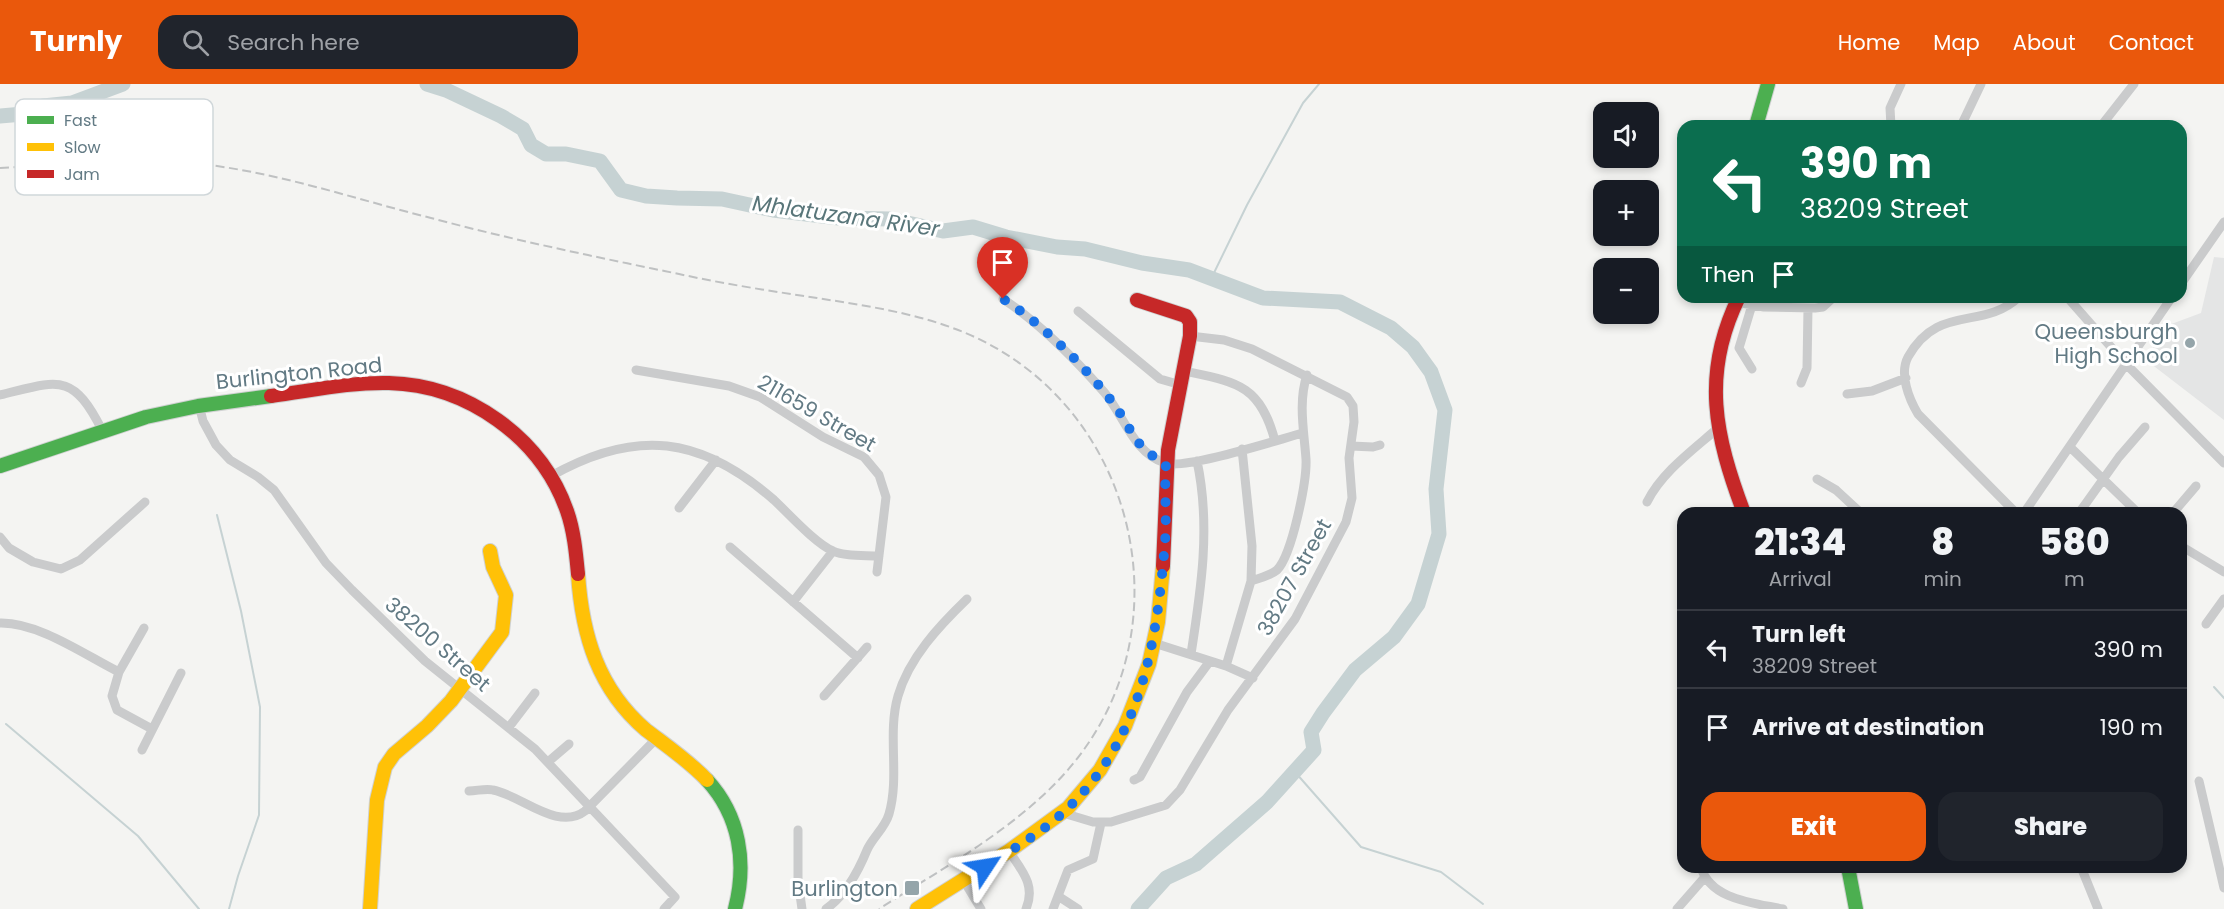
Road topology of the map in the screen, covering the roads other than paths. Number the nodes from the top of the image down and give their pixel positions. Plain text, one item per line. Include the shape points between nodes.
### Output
1 (1768, 84) edge
2 (1901, 84) edge
3 (1981, 84) edge
4 (2134, 84) edge
5 (1758, 120) edge
6 (1891, 120) edge
7 (1964, 120) edge
8 (2106, 120) edge
9 (2224, 222) edge
10 (2187, 275) edge
11 (1003, 299) dead end
12 (1137, 300) dead end
13 (1735, 303) edge
14 (1747, 303) edge
15 (1827, 303) edge
16 (2011, 303) edge
17 (2072, 303) edge
18 (2168, 303) edge
19 (1752, 305) junction
20 (1808, 308) junction
21 (1078, 311) dead end
22 (1190, 336) junction
23 (2126, 364) junction
24 (1752, 369) dead end
25 (636, 370) dead end
26 (1184, 371) junction
27 (1307, 375) junction
28 (1906, 378) junction
29 (1801, 383) dead end
30 (1181, 385) junction
31 (1846, 394) dead end
32 (0, 395) edge
33 (200, 405) junction
34 (2145, 426) dead end
35 (1718, 428) junction
36 (102, 430) junction
37 (1303, 433) junction
38 (1275, 441) junction
39 (1380, 445) dead end
40 (1351, 446) junction
41 (2070, 447) junction
42 (1242, 449) junction
43 (716, 460) junction
44 (1197, 461) junction
45 (2224, 463) edge
46 (1166, 464) junction
47 (0, 466) edge
48 (551, 476) junction
49 (1817, 479) dead end
50 (2102, 479) junction
51 (2196, 486) dead end
52 (145, 502) dead end
53 (1647, 502) dead end
54 (1742, 507) edge
55 (1854, 507) edge
56 (2010, 507) edge
57 (2028, 507) edge
58 (2083, 507) edge
59 (2132, 507) edge
60 (2178, 507) edge
61 (679, 508) dead end
62 (0, 537) edge
63 (730, 547) dead end
64 (2187, 550) edge
65 (490, 551) dead end
66 (833, 551) junction
67 (879, 556) junction
68 (877, 572) dead end
69 (2224, 572) edge
70 (1251, 581) junction
71 (967, 599) dead end
72 (2224, 599) edge
73 (794, 602) junction
74 (0, 623) edge
75 (2206, 624) dead end
76 (144, 628) dead end
77 (1154, 643) junction
78 (867, 647) dead end
79 (1191, 654) junction
80 (858, 658) junction
81 (1210, 661) junction
82 (1226, 666) junction
83 (118, 672) junction
84 (182, 673) dead end
85 (1253, 678) junction
86 (460, 689) junction
87 (535, 693) dead end
88 (824, 696) dead end
89 (509, 727) junction
90 (152, 729) junction
91 (657, 738) junction
92 (568, 744) dead end
93 (142, 750) dead end
94 (548, 762) junction
95 (1134, 780) dead end
96 (2199, 781) dead end
97 (469, 791) dead end
98 (590, 807) junction
99 (1063, 813) junction
100 (1101, 823) junction
101 (798, 830) dead end
102 (1009, 851) junction
103 (1702, 873) edge
104 (1704, 873) edge
105 (1849, 873) edge
106 (2083, 873) edge
107 (964, 880) junction
108 (2224, 888) edge
109 (1058, 897) junction
110 (370, 909) edge
111 (664, 909) edge
112 (735, 909) edge
113 (802, 909) edge
114 (826, 909) edge
115 (917, 909) edge
116 (981, 909) edge
117 (1026, 909) edge
118 (1053, 909) edge
119 (1078, 909) edge
120 (1677, 909) edge
121 (1784, 909) edge
122 (1856, 909) edge
123 (2098, 909) edge

1 - 5 street
2 - 6 street via 1890,108
3 - 7 street
4 - 8 street
9 - 10 street
11 - 46 street via 1027,316 1078,365 1113,403 1135,441
12 - 22 street via 1186,316
13 - 35 street via 1717,354
14 - 19 street
15 - 20 street
16 - 28 street via 1925,333 1906,361
17 - 23 street
18 - 23 street
19 - 20 street
19 - 24 street via 1739,348
20 - 29 street via 1806,371
21 - 30 street via 1160,379
22 - 26 street
22 - 27 street, 38207 Street via 1237,343
23 - 41 street
23 - 45 street
25 - 67 street, 211659 Street via 712,383 760,397 816,433 864,457 879,475 886,497
26 - 30 street
26 - 38 street via 1218,378 1244,389 1266,411
27 - 37 street
27 - 40 street, 38207 Street via 1343,393 1350,401 1354,422
28 - 31 street via 1872,392
28 - 56 street via 1909,398 1918,414
30 - 46 street
32 - 36 street via 55,383 66,385 87,401
33 - 36 street, Burlington Road
33 - 48 street, Burlington Road via 342,386 422,386 467,400 502,421
33 - 86 street, 38200 Street via 203,422 222,453 274,490 326,562 352,590 404,643
34 - 50 street
35 - 53 street via 1664,477
35 - 54 street
36 - 47 street, Burlington Road
37 - 38 street
37 - 70 street via 1303,490 1287,552 1274,572
38 - 42 street
39 - 40 street
40 - 85 street, 38207 Street via 1352,498 1346,522 1295,620
41 - 50 street
41 - 57 street
42 - 44 street
42 - 70 street via 1252,546
43 - 48 street via 669,446 635,445 589,457
43 - 61 street
43 - 66 street via 746,476
44 - 46 street
44 - 79 street via 1205,540
46 - 77 street via 1165,538
48 - 91 street, Burlington Road via 564,501 574,542 589,648 620,703
49 - 55 street
50 - 58 street
50 - 59 street
51 - 60 street
52 - 62 street via 80,560 61,569 33,562 9,548
63 - 73 street
64 - 69 street
65 - 86 street via 506,595 502,632
66 - 67 street
66 - 73 street
67 - 68 street, 211659 Street
70 - 82 street
71 - 114 street via 929,640 907,674 894,712 894,775 887,820 850,883
72 - 75 street
73 - 80 street
74 - 83 street via 34,629
76 - 83 street
77 - 79 street
77 - 99 street via 1125,726 1100,770
78 - 80 street
79 - 81 street
80 - 88 street
81 - 82 street
81 - 95 street via 1187,692 1140,777
82 - 85 street
83 - 90 street via 112,696 117,710
84 - 90 street
85 - 100 street, 38207 Street via 1170,802
86 - 89 street, 38200 Street
86 - 110 street via 441,712 394,754 385,768 377,800
87 - 89 street
89 - 94 street, 38200 Street
90 - 93 street
91 - 98 street
91 - 112 street, Burlington Road via 701,774 726,805 740,852
92 - 94 street
94 - 98 street, 38200 Street
96 - 108 street
97 - 98 street via 498,791 558,817 573,818
98 - 111 street, 38200 Street via 675,897
99 - 100 street, 38207 Street
99 - 102 street
100 - 109 street via 1093,859 1068,870
101 - 113 street
102 - 107 street
102 - 117 street via 1030,885
103 - 120 street
104 - 121 street via 1712,887 1736,898
105 - 122 street
106 - 123 street
107 - 115 street
107 - 116 street
109 - 118 street
109 - 119 street

